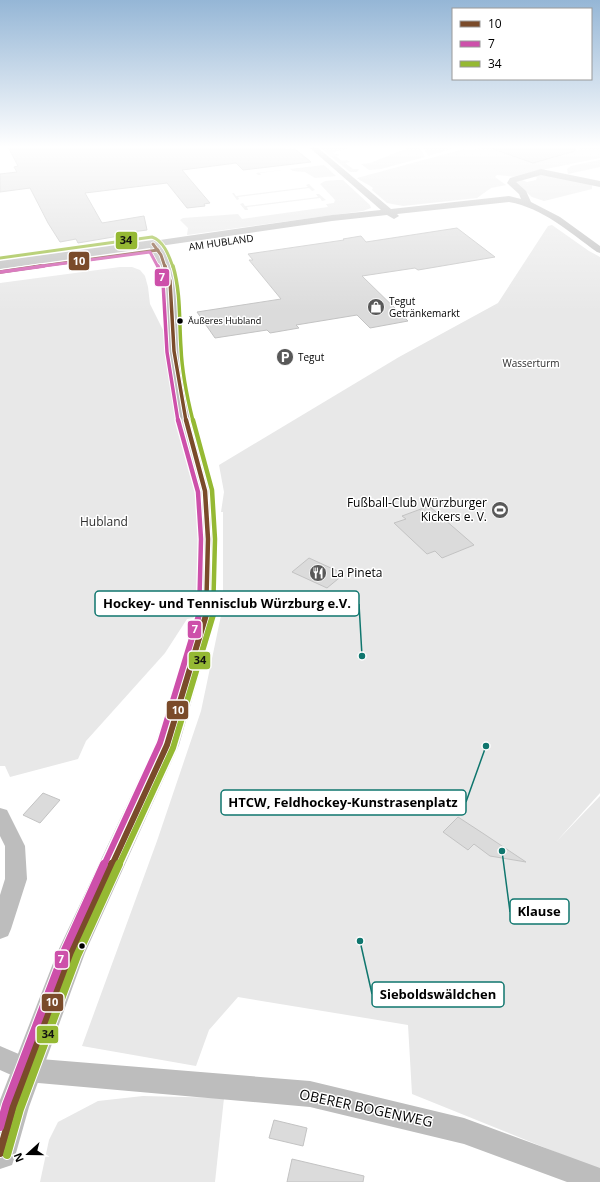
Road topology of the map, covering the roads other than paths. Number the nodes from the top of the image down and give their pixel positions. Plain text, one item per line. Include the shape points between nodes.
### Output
1 (377, 202) edge
2 (527, 203) joint
3 (392, 215) junction
4 (156, 247) junction
5 (600, 250) edge
6 (0, 265) edge
7 (0, 272) edge
8 (0, 816) edge
9 (8, 847) edge
10 (0, 930) edge
11 (13, 1064) edge
12 (6, 1103) edge
13 (0, 1153) edge
14 (600, 1181) edge

1 - 3 street
2 - 3 street, AM HUBLAND
2 - 5 street via 543,209
3 - 4 street, AM HUBLAND
4 - 6 street, AM HUBLAND
4 - 7 street, AM HUBLAND
4 - 11 street via 170,274 174,352 182,406 206,498 206,610 167,745 71,952
8 - 9 street
9 - 10 street via 16,879
11 - 12 street
11 - 14 street, OBERER BOGENWEG via 310,1094 464,1130
12 - 13 street

